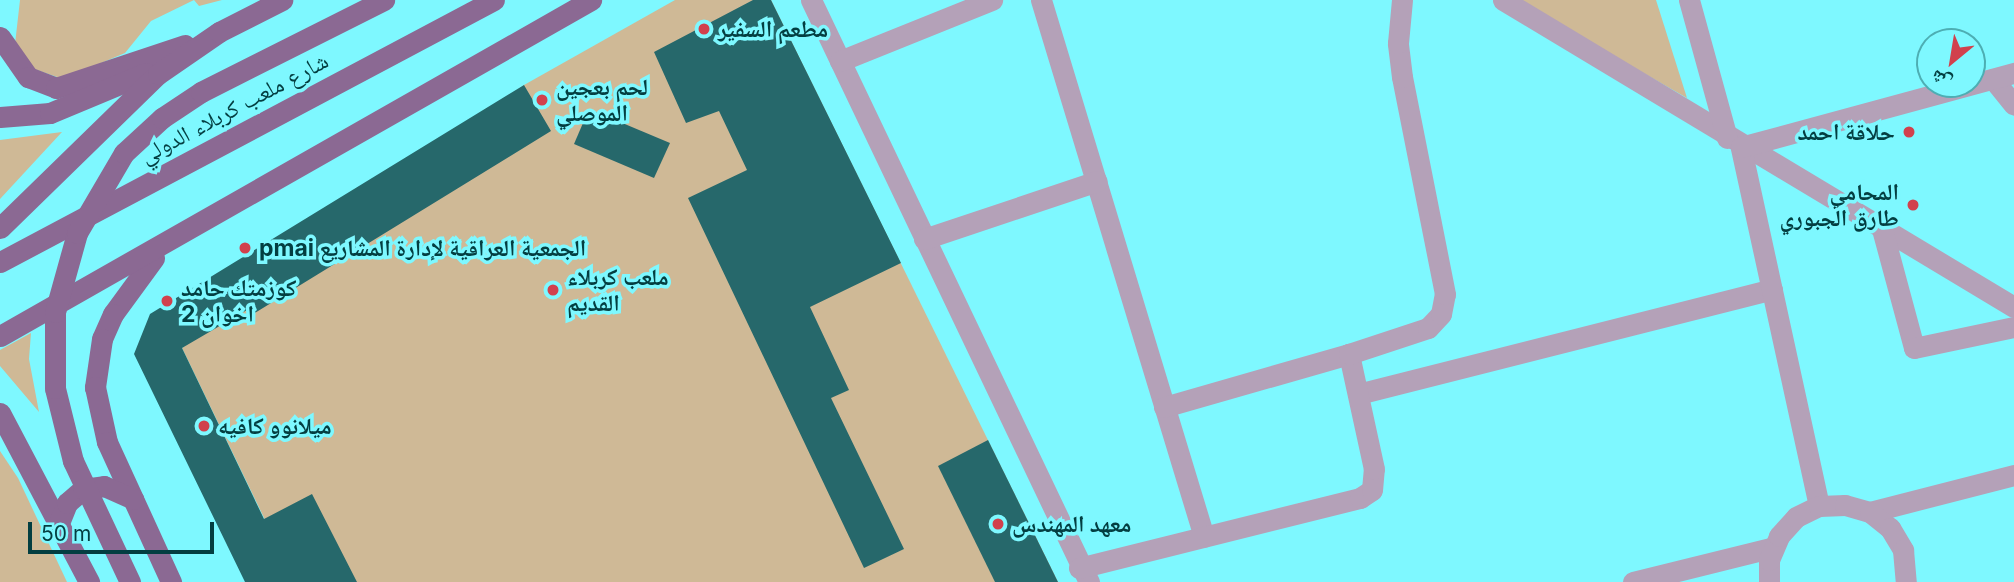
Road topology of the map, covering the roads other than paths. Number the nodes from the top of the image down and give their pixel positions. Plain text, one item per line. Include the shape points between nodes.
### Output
1 (282, 0) edge
2 (384, 0) edge
3 (494, 0) edge
4 (591, 0) edge
5 (811, 0) edge
6 (992, 0) edge
7 (1041, 0) edge
8 (1402, 0) edge
9 (1503, 0) edge
10 (1689, 0) edge
11 (219, 32) junction
12 (0, 37) edge
13 (177, 60) junction
14 (840, 61) junction
15 (2014, 73) edge
16 (1993, 79) junction
17 (2014, 105) edge
18 (0, 117) edge
19 (1734, 143) junction
20 (1097, 181) junction
21 (0, 228) edge
22 (1882, 229) junction
23 (924, 239) junction
24 (173, 240) junction
25 (0, 262) edge
26 (1772, 289) junction
27 (2014, 307) edge
28 (2014, 327) edge
29 (0, 336) edge
30 (1349, 354) junction
31 (1358, 394) junction
32 (1164, 407) junction
33 (0, 413) edge
34 (2014, 475) edge
35 (133, 499) junction
36 (1819, 506) junction
37 (1870, 512) junction
38 (59, 523) junction
39 (1204, 537) junction
40 (1774, 547) junction
41 (1084, 575) edge
42 (1908, 580) edge
43 (89, 582) edge
44 (130, 582) edge
45 (171, 582) edge
46 (1633, 582) edge
47 (1769, 582) edge

1 - 11 main road
2 - 44 main road, bridge via 201,92 162,118 124,153 77,233 55,312 55,388 73,461
3 - 25 main road, شارع ملعب كربلاء الدولي
4 - 24 main road
5 - 14 street
6 - 14 street
7 - 20 street
8 - 30 street via 1399,54 1445,284 1444,304 1428,328
9 - 19 street
10 - 19 street
11 - 12 main road via 77,86 56,88 27,77
11 - 13 main road
13 - 18 main road via 62,109
13 - 21 main road
14 - 23 street
15 - 16 street
16 - 17 street
16 - 19 street
19 - 22 street
19 - 26 street
20 - 23 street
20 - 32 street
22 - 27 street
22 - 28 street via 1914,348
23 - 41 street
24 - 29 main road
24 - 35 main road via 124,293 97,362 99,413
26 - 31 street
26 - 36 street
30 - 31 street
30 - 32 street
31 - 39 street via 1376,476 1371,490 1360,498
32 - 39 street
33 - 38 main road
34 - 37 street
35 - 38 main road via 104,486 83,489 67,503
35 - 45 main road
36 - 37 street via 1845,505
36 - 40 street via 1796,517
37 - 42 street via 1890,528 1903,550
38 - 43 main road
39 - 41 street
40 - 46 street
40 - 47 street

